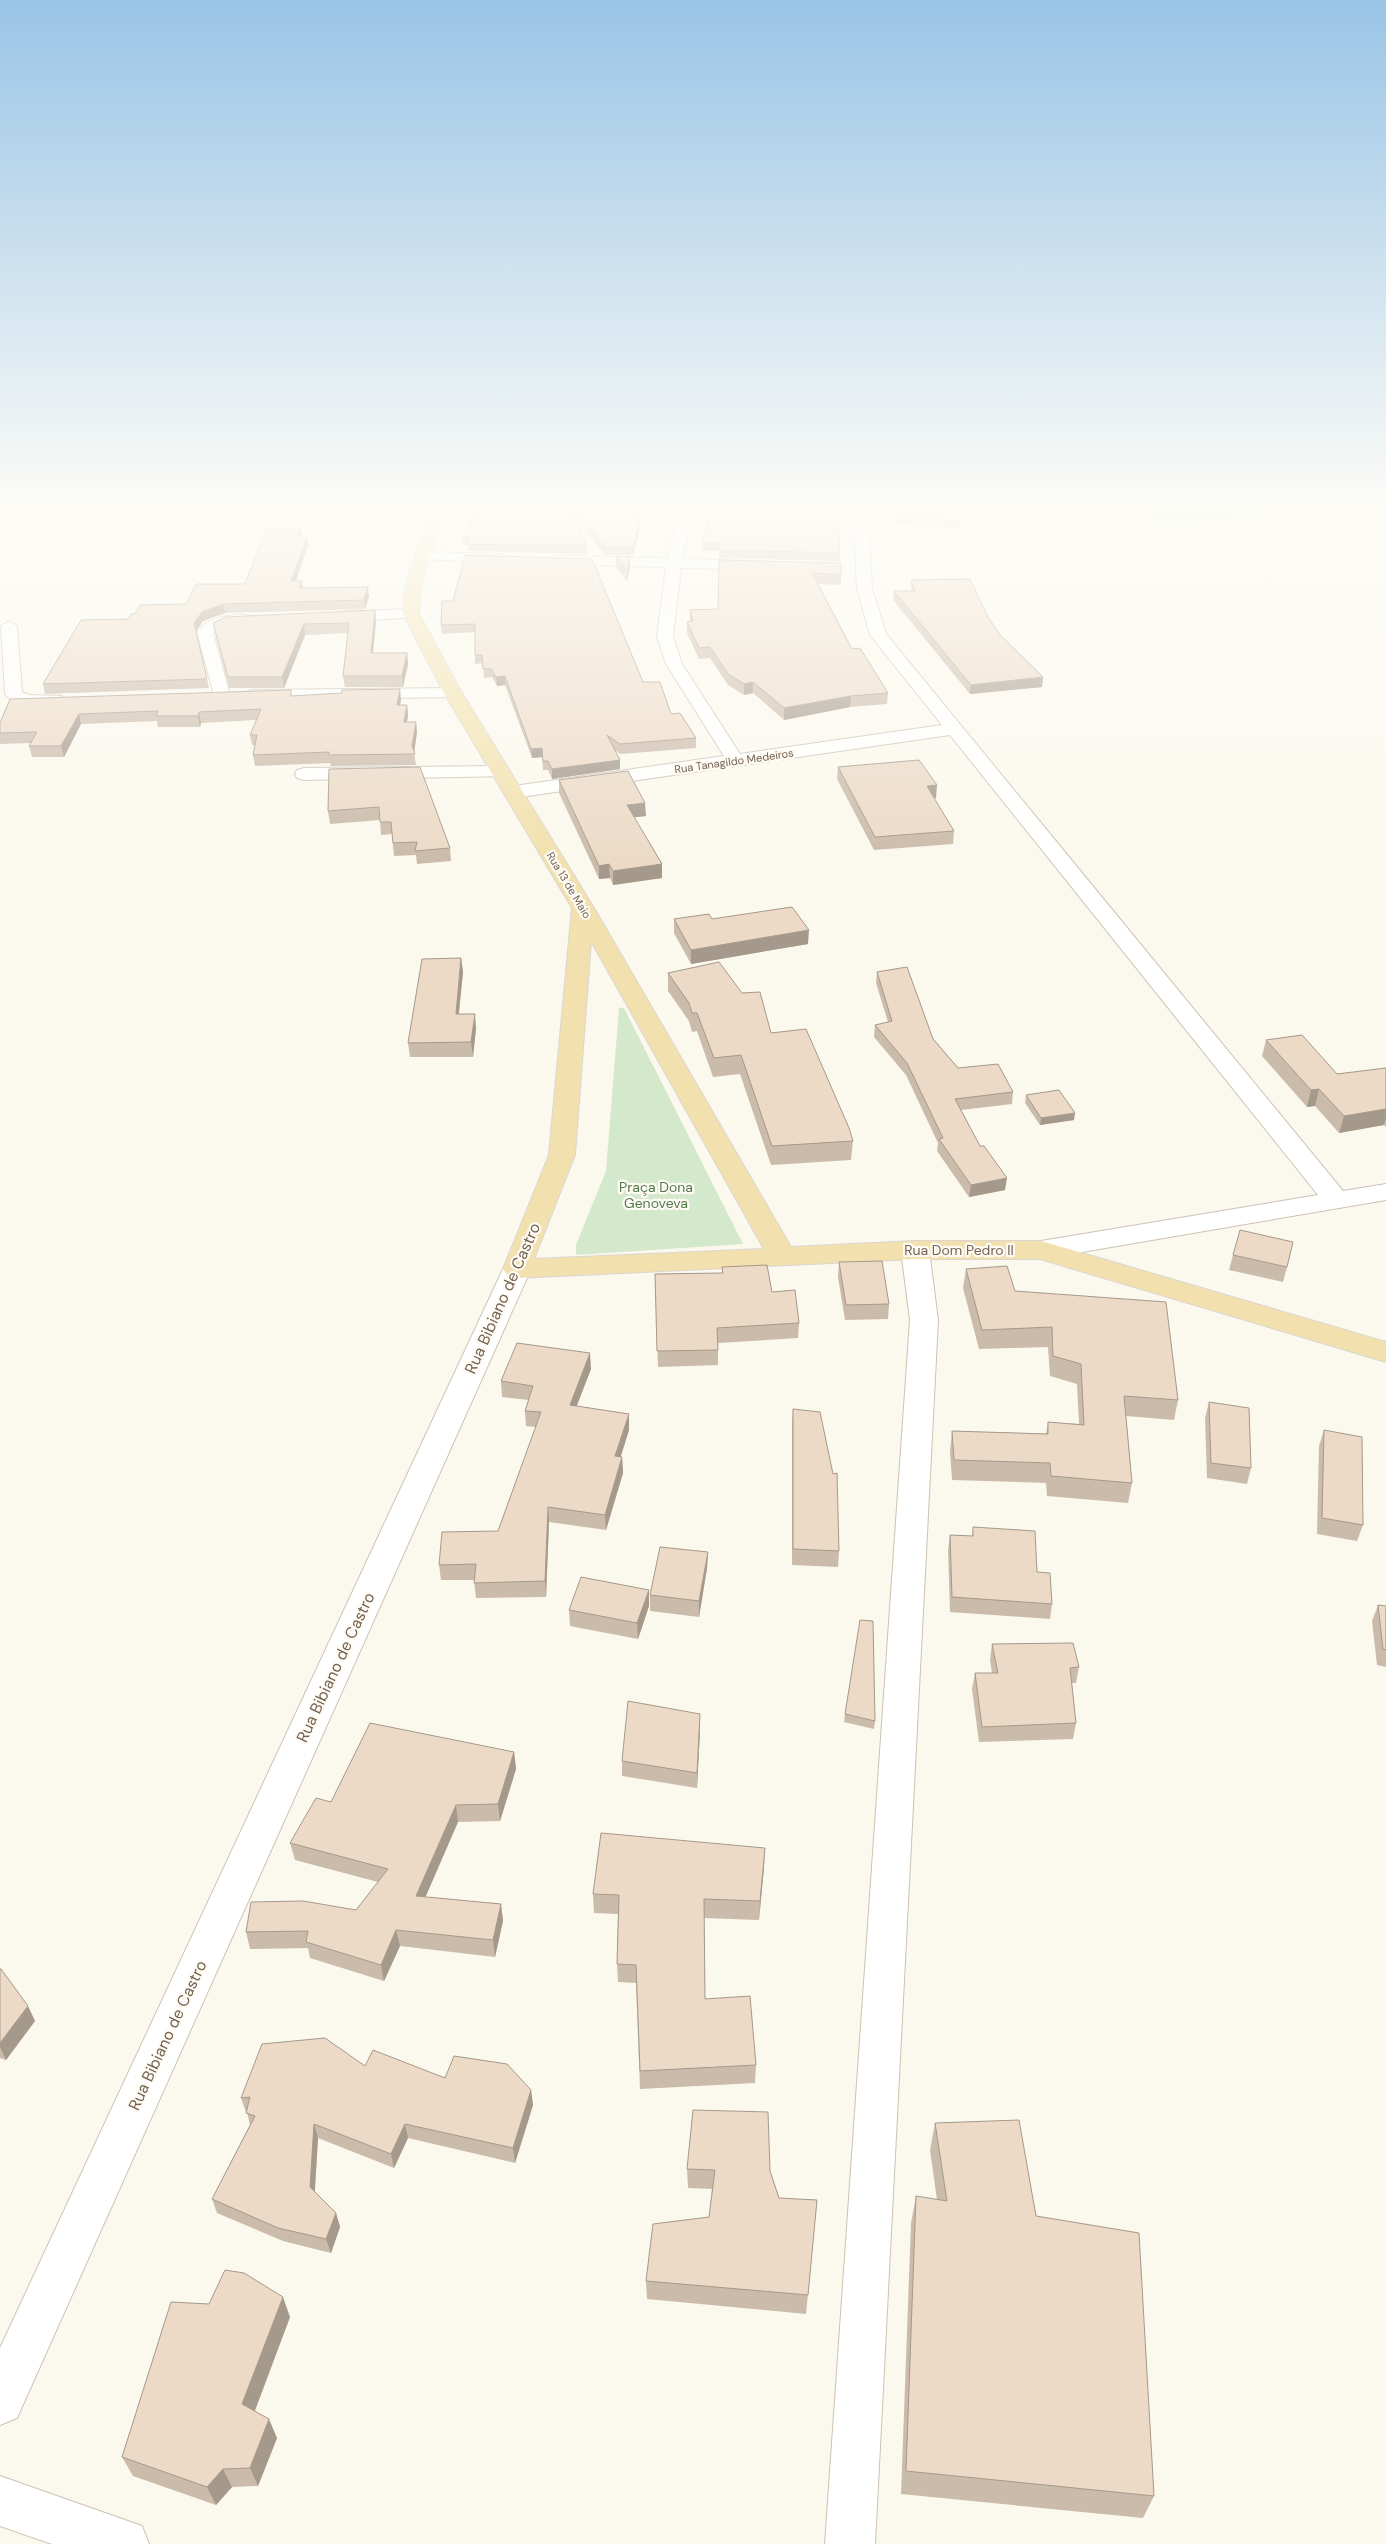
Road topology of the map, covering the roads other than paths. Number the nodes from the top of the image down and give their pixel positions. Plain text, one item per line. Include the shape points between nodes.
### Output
1 (213, 625) edge
2 (417, 625) edge
3 (666, 625) edge
4 (874, 625) edge
5 (9, 626) dead end
6 (453, 693) junction
7 (221, 695) junction
8 (201, 696) edge
9 (72, 700) edge
10 (954, 729) junction
11 (734, 760) junction
12 (501, 772) junction
13 (304, 774) dead end
14 (514, 792) junction
15 (583, 908) junction
16 (1386, 1192) edge
17 (1336, 1200) junction
18 (915, 1250) junction
19 (1041, 1250) junction
20 (782, 1256) junction
21 (517, 1269) junction
22 (1386, 1352) edge
23 (0, 2401) edge
24 (0, 2501) edge
25 (124, 2544) edge
26 (850, 2544) edge

1 - 7 street via 206,632
2 - 6 main road, Rua 13 de Maio
3 - 11 street via 665,636 674,664
4 - 10 street via 878,635
5 - 9 street via 14,694 20,699
6 - 7 street
6 - 12 main road, Rua 13 de Maio
7 - 8 street
10 - 11 street, Rua Tanagildo Medeiros
10 - 17 street
11 - 14 street, Rua Tanagildo Medeiros
12 - 13 street
12 - 14 main road, Rua 13 de Maio
14 - 15 main road, Rua 13 de Maio
15 - 20 main road, Rua 13 de Maio
15 - 21 main road, Rua Bibiano de Castro via 562,1156
16 - 17 street
17 - 19 street
18 - 19 main road, Rua Dom Pedro II
18 - 20 main road, Rua Dom Pedro II
18 - 26 street via 924,1320
19 - 22 main road, Rua Dom Pedro II
20 - 21 main road, Rua Dom Pedro II
21 - 23 street, Rua Bibiano de Castro
24 - 25 street

